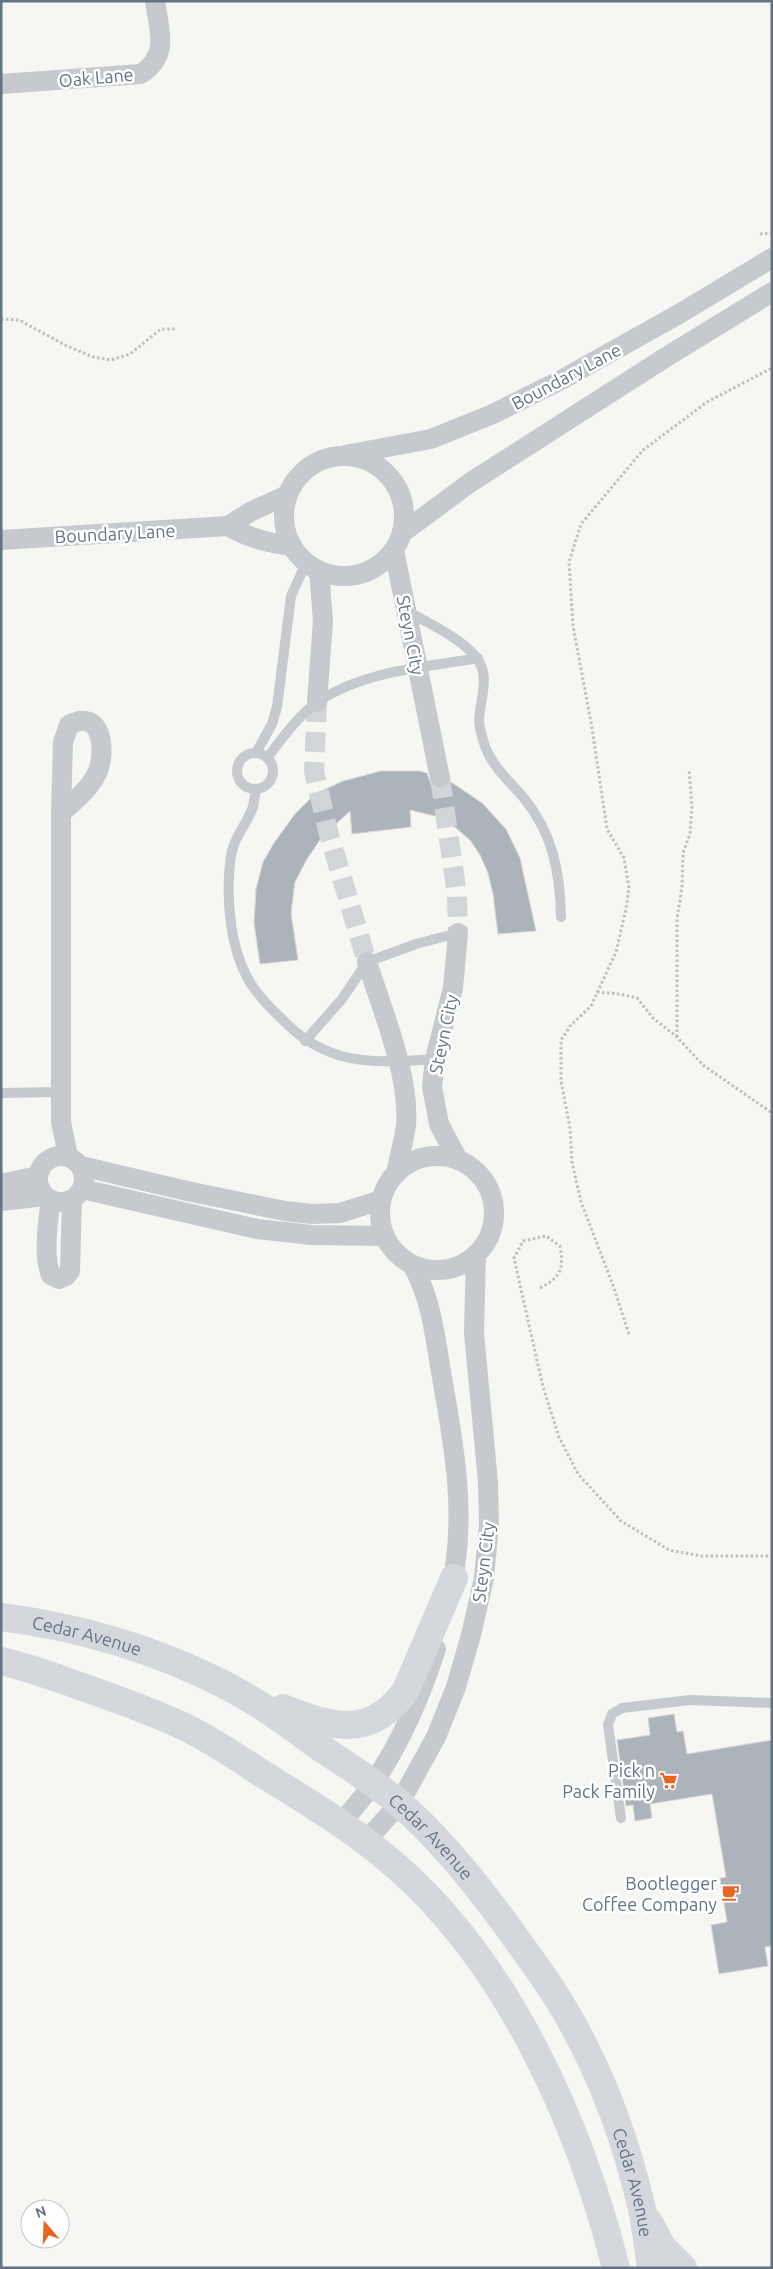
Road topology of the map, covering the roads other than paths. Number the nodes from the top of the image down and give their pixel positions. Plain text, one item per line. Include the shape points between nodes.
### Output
1 (155, 1) edge
2 (1, 84) edge
3 (772, 258) edge
4 (772, 292) edge
5 (345, 455) junction
6 (287, 495) junction
7 (228, 526) junction
8 (1, 540) edge
9 (398, 542) junction
10 (292, 546) junction
11 (313, 567) junction
12 (407, 611) junction
13 (478, 658) junction
14 (417, 669) junction
15 (317, 702) junction
16 (256, 753) junction
17 (267, 758) junction
18 (440, 778) tunnel mouth
19 (256, 788) junction
20 (61, 813) dead end
21 (561, 917) dead end
22 (458, 933) joint
23 (367, 962) junction
24 (305, 1041) junction
25 (435, 1059) junction
26 (398, 1061) junction
27 (1, 1092) edge
28 (61, 1092) junction
29 (67, 1160) junction
30 (458, 1160) junction
31 (396, 1174) junction
32 (38, 1176) junction
33 (1, 1184) edge
34 (77, 1195) junction
35 (48, 1198) junction
36 (381, 1200) junction
37 (1, 1201) edge
38 (384, 1236) junction
39 (476, 1254) junction
40 (413, 1266) junction
41 (454, 1578) junction
42 (1, 1617) edge
43 (1, 1661) edge
44 (223, 1684) junction
45 (772, 1703) edge
46 (373, 1783) junction
47 (399, 1804) junction
48 (621, 1818) dead end
49 (342, 1823) junction
50 (366, 1841) junction
51 (642, 2210) junction
52 (616, 2268) edge
53 (651, 2268) edge
54 (683, 2268) edge

1 - 2 street, Oak Lane via 160,50 152,67 141,74
3 - 5 street, Boundary Lane via 680,314 493,414 431,439
4 - 9 street, Boundary Lane via 471,482
5 - 6 street via 326,458 310,466 296,479
5 - 9 street via 363,458 380,467 393,480 402,496 405,515
6 - 7 street, Boundary Lane
6 - 10 street via 284,521
7 - 8 street, Boundary Lane
7 - 10 street via 267,543
9 - 11 street via 379,565 360,574 340,576
9 - 12 street, Steyn City
10 - 11 street
11 - 15 street via 323,621
11 - 16 lane via 291,596 277,707 272,724
12 - 13 lane via 459,642
12 - 14 street, Steyn City
13 - 14 lane
13 - 21 lane via 484,680 479,722 486,750 547,836 560,883
14 - 15 lane via 375,675 347,685
14 - 18 street, Steyn City
15 - 17 lane
16 - 17 lane
16 - 19 lane via 244,756 237,771 245,786
17 - 19 lane via 272,774 266,784
19 - 24 lane via 253,807 235,839 230,861 228,897 232,928 238,955 251,983 268,1005
20 - 28 street
22 - 23 lane
22 - 25 street, Steyn City via 452,988
23 - 24 lane via 342,999
23 - 26 street, Steyn City
24 - 26 lane via 340,1056
25 - 26 lane
25 - 30 street, Steyn City via 434,1107
26 - 31 street, Steyn City via 406,1099 406,1126
27 - 28 lane
28 - 29 street via 61,1122
29 - 32 street via 43,1164
29 - 34 street via 84,1174
29 - 36 street via 253,1205 312,1214 340,1213
30 - 31 street via 431,1156 418,1159
30 - 39 street via 487,1184 493,1202 494,1221 488,1239
31 - 36 street via 386,1186
32 - 33 street
32 - 35 street via 38,1184
34 - 35 street via 65,1202
34 - 35 street via 70,1271 59,1279 51,1275 48,1267
34 - 38 street via 257,1229 312,1235
35 - 37 street
36 - 38 street
38 - 40 street via 391,1248
39 - 40 street via 446,1270
39 - 47 street, Steyn City via 474,1333 488,1482 489,1524 484,1578 456,1687 436,1737
40 - 41 street, Steyn City via 426,1293 432,1316 449,1417 459,1535
41 - 44 main road via 406,1690 396,1704 372,1721 349,1725 318,1722
41 - 46 street, Steyn City via 424,1685 391,1754
42 - 44 main road, Cedar Avenue via 128,1644
43 - 49 main road, Cedar Avenue via 134,1706 188,1729
44 - 46 main road, Cedar Avenue via 271,1712
45 - 48 lane via 690,1700 622,1708 612,1714 608,1725
46 - 47 main road, Cedar Avenue
46 - 49 street, Steyn City
47 - 50 street, Steyn City
47 - 51 main road, Cedar Avenue via 451,1855 489,1901 557,1998 581,2040 607,2098
49 - 50 main road, Cedar Avenue
50 - 52 main road, Cedar Avenue via 432,1901 469,1946 506,2000 576,2140 602,2212
51 - 53 main road, Cedar Avenue
51 - 54 main road via 662,2247

